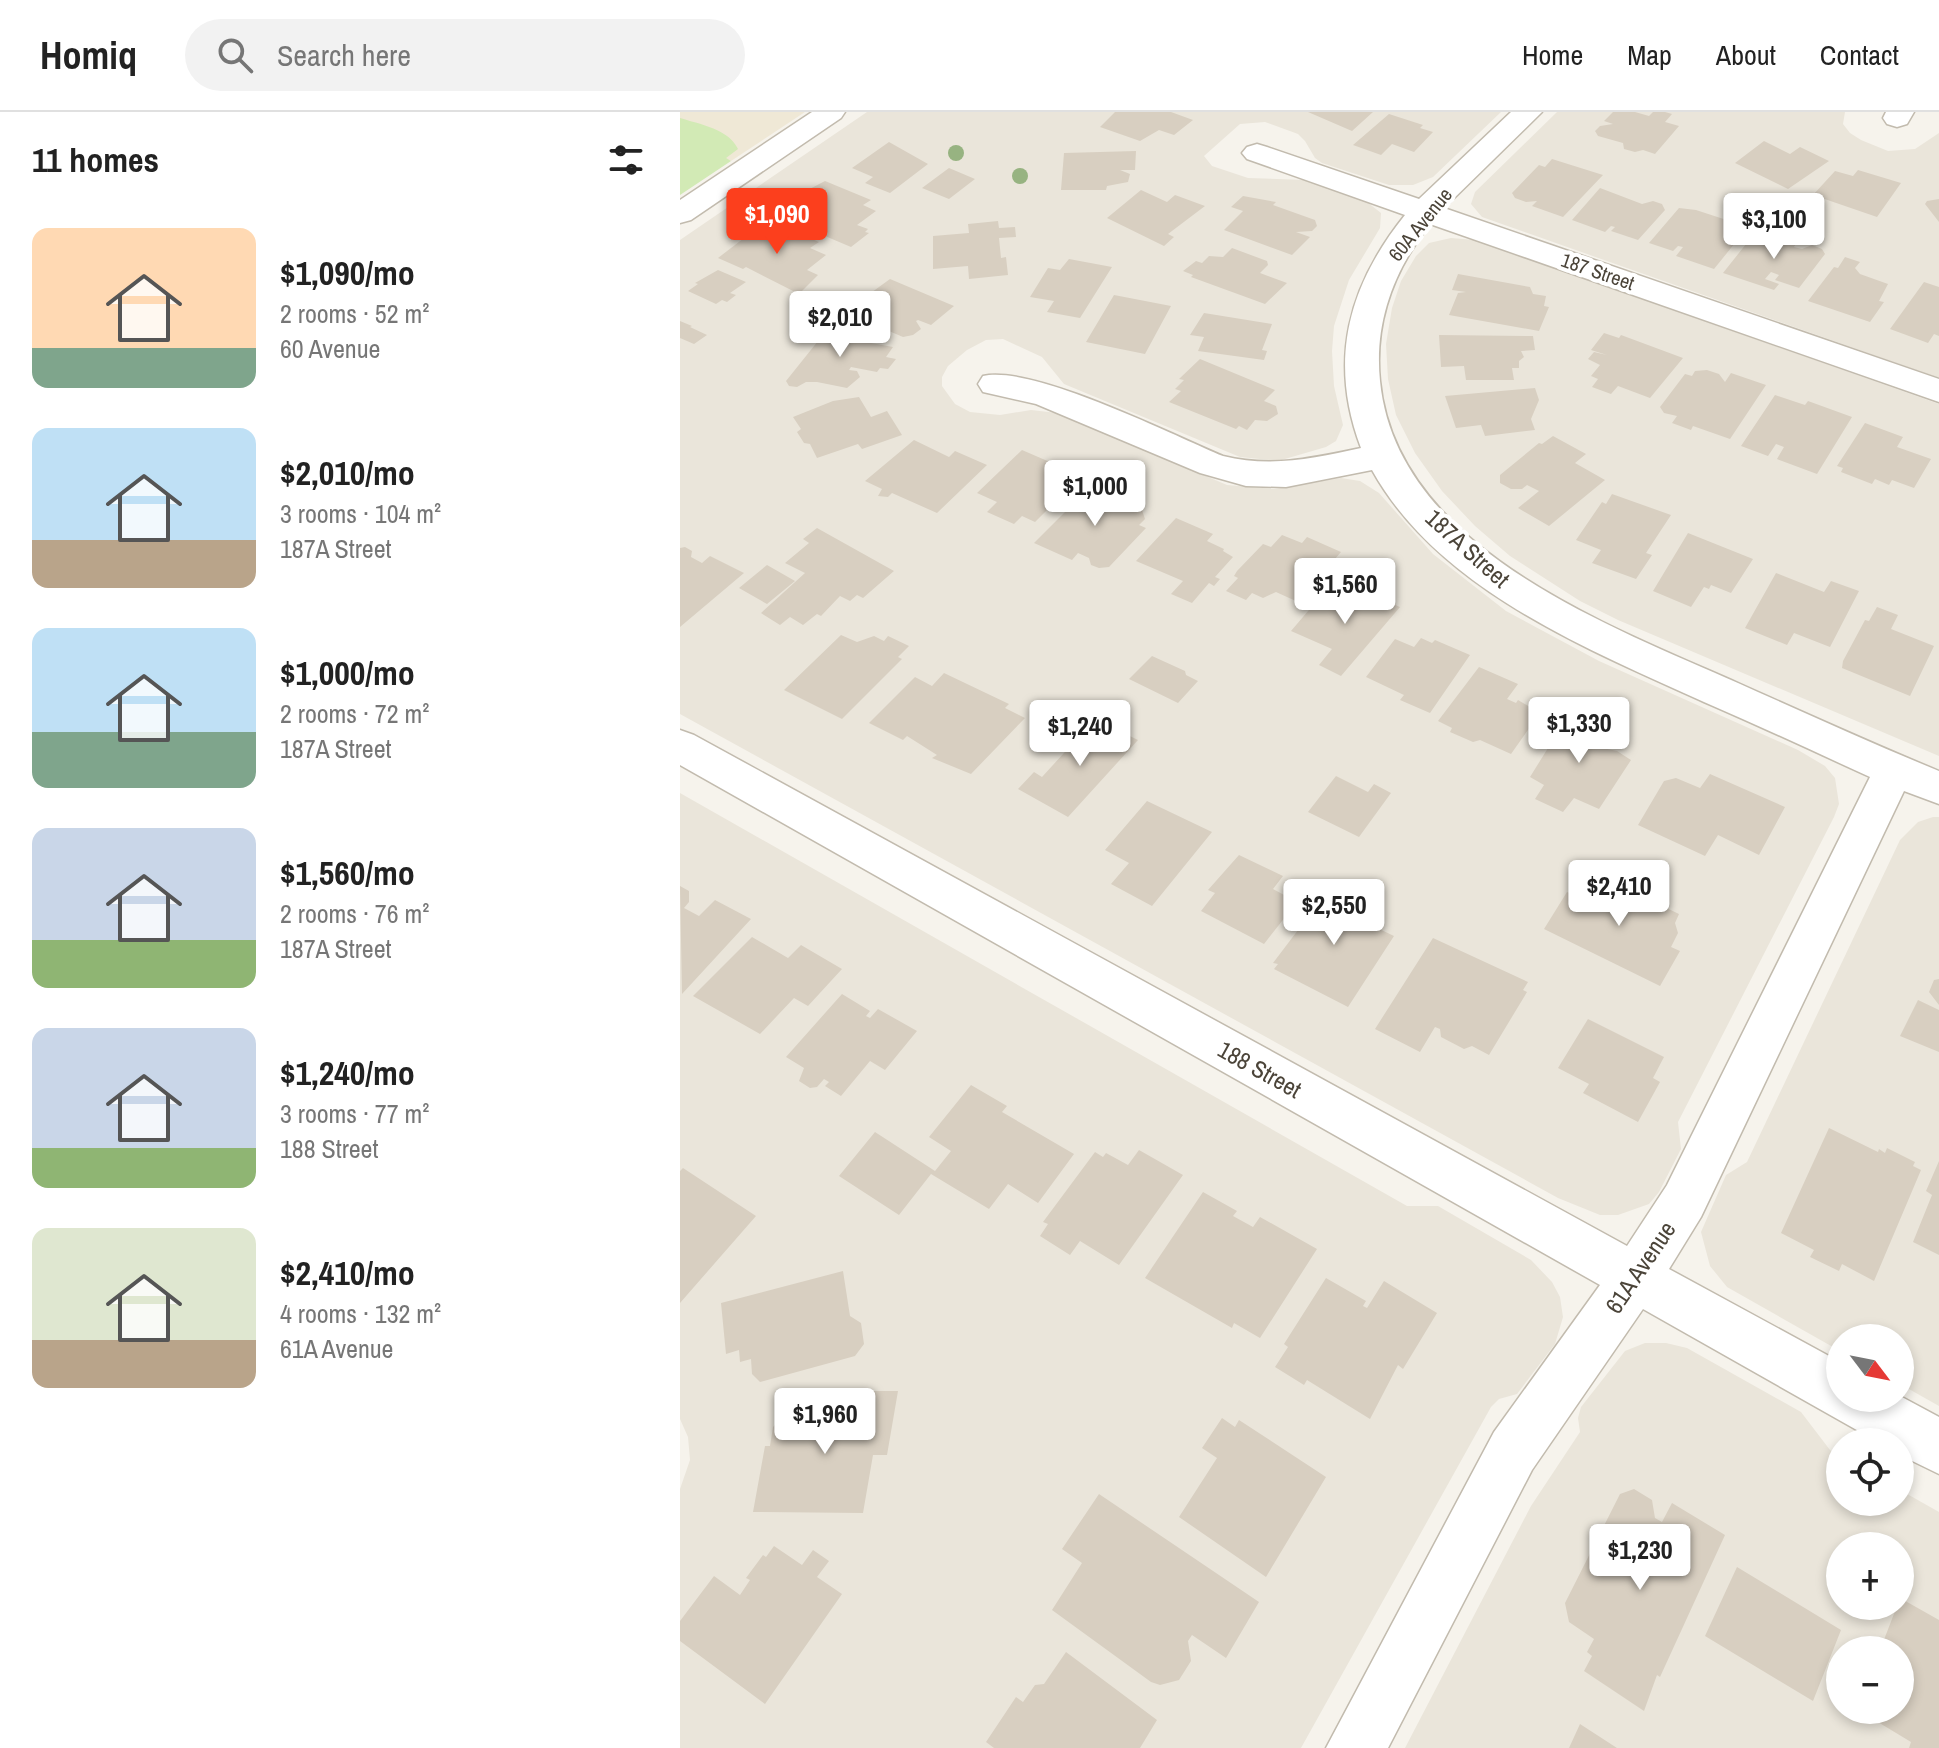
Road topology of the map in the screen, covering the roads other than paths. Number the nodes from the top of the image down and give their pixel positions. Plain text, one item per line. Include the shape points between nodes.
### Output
1 (831, 112) edge
2 (1528, 112) edge
3 (1257, 153) dead end
4 (1426, 211) junction
5 (680, 214) edge
6 (995, 384) dead end
7 (1939, 391) edge
8 (1382, 456) junction
9 (680, 746) edge
10 (1894, 770) junction
11 (1939, 788) edge
12 (1635, 1278) junction
13 (1826, 1383) edge
14 (1877, 1412) edge
15 (1939, 1447) edge
16 (1356, 1748) edge

1 - 5 street
2 - 4 street, 60A Avenue
3 - 4 street, 187 Street
4 - 7 street, 187 Street
4 - 8 street, 60A Avenue via 1395,250 1366,317 1361,347 1364,401
6 - 8 street via 1045,395 1212,465 1246,474 1286,475
8 - 10 street, 187A Street via 1438,527 1508,586 1548,611
9 - 12 street, 188 Street
10 - 11 street, 187A Street
10 - 12 street, 61A Avenue via 1684,1201
12 - 13 street, 188 Street
12 - 16 street, 61A Avenue via 1513,1451
14 - 15 street

